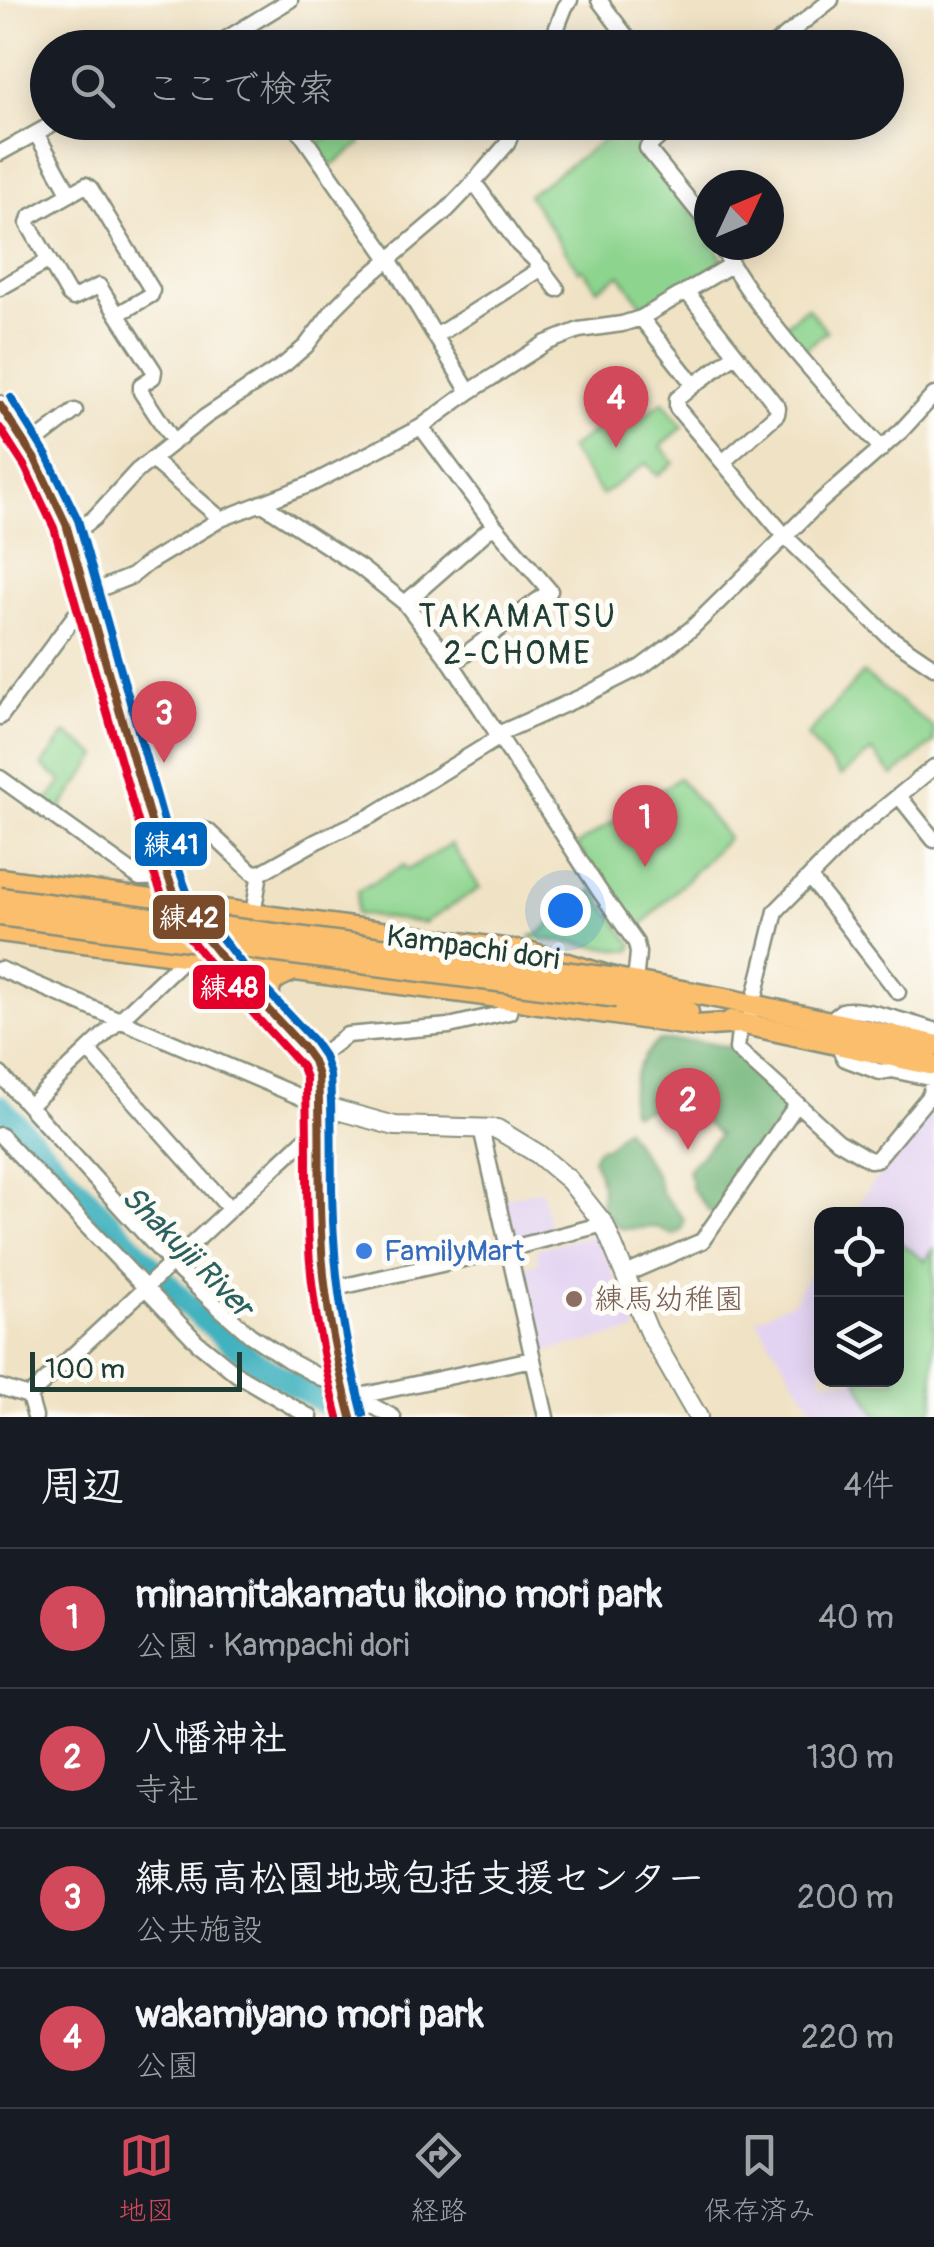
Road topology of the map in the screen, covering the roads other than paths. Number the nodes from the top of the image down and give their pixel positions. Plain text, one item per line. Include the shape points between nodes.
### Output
1 (290, 0) edge
2 (570, 0) edge
3 (599, 0) edge
4 (831, 0) edge
5 (242, 30) edge
6 (556, 30) edge
7 (622, 30) edge
8 (793, 30) edge
9 (30, 136) edge
10 (40, 140) edge
11 (306, 140) edge
12 (509, 140) edge
13 (656, 140) edge
14 (0, 153) edge
15 (474, 182) junction
16 (70, 194) junction
17 (694, 206) edge
18 (390, 259) junction
19 (728, 260) edge
20 (48, 261) junction
21 (731, 265) junction
22 (542, 268) junction
23 (0, 288) edge
24 (557, 289) dead end
25 (686, 291) junction
26 (118, 314) junction
27 (641, 318) junction
28 (436, 336) junction
29 (734, 354) junction
30 (694, 385) junction
31 (469, 392) junction
32 (934, 395) edge
33 (0, 404) edge
34 (75, 411) dead end
35 (421, 427) junction
36 (174, 442) junction
37 (28, 447) junction
38 (882, 449) junction
39 (152, 460) junction
40 (723, 462) junction
41 (261, 503) junction
42 (221, 519) junction
43 (494, 525) junction
44 (785, 536) junction
45 (70, 538) junction
46 (87, 596) junction
47 (405, 603) junction
48 (452, 664) junction
49 (934, 667) edge
50 (0, 717) edge
51 (499, 736) junction
52 (934, 767) edge
53 (0, 778) edge
54 (899, 796) junction
55 (934, 840) edge
56 (165, 868) junction
57 (260, 873) junction
58 (810, 878) junction
59 (0, 879) edge
60 (0, 898) edge
61 (178, 903) junction
62 (254, 914) junction
63 (0, 916) edge
64 (0, 931) edge
65 (186, 956) junction
66 (224, 960) junction
67 (0, 969) edge
68 (294, 970) junction
69 (623, 986) junction
70 (898, 992) dead end
71 (512, 999) junction
72 (273, 1014) junction
73 (747, 1017) junction
74 (121, 1020) junction
75 (829, 1022) junction
76 (934, 1030) edge
77 (842, 1044) junction
78 (934, 1046) edge
79 (88, 1050) junction
80 (313, 1061) junction
81 (934, 1065) edge
82 (0, 1074) edge
83 (934, 1079) edge
84 (797, 1104) junction
85 (319, 1105) junction
86 (29, 1106) junction
87 (319, 1126) junction
88 (480, 1128) junction
89 (0, 1135) edge
90 (230, 1210) junction
91 (604, 1224) junction
92 (508, 1249) junction
93 (172, 1264) junction
94 (626, 1274) junction
95 (144, 1289) junction
96 (327, 1290) junction
97 (532, 1359) junction
98 (0, 1387) edge
99 (348, 1395) junction
100 (29, 1396) junction
101 (34, 1417) edge
102 (310, 1417) edge
103 (351, 1417) edge
104 (393, 1417) edge
105 (546, 1417) edge
106 (698, 1417) edge

1 - 5 street
2 - 6 street
3 - 7 street
4 - 8 street
9 - 14 street
10 - 16 street
11 - 18 street
12 - 15 street
13 - 17 street via 647,148
15 - 18 street
15 - 22 street
16 - 20 street via 28,220
16 - 26 street via 88,186 152,290
18 - 28 street
18 - 36 street via 334,308 292,359
19 - 21 street
20 - 23 street
20 - 26 street via 69,295 98,286
21 - 25 street
21 - 38 street via 799,358
22 - 24 street
22 - 28 street
25 - 27 street
25 - 29 street
26 - 36 street via 154,370 142,392
27 - 30 street
27 - 31 street via 563,335
28 - 31 street
29 - 30 street
29 - 40 street via 778,411
30 - 40 street via 677,399 677,408
31 - 35 street
32 - 38 street
33 - 37 street
34 - 37 street
35 - 41 street
35 - 43 street
36 - 39 street
37 - 45 street
38 - 44 street
39 - 42 street
39 - 45 street
40 - 44 street
41 - 42 street
41 - 47 street
42 - 46 street via 132,576
43 - 47 street
43 - 48 street via 550,591
44 - 49 street via 888,636
44 - 51 street via 692,628 641,667
45 - 46 street
46 - 50 street
46 - 56 street
47 - 48 street
48 - 51 street
51 - 57 street via 371,816
51 - 69 street via 636,943
52 - 54 street
53 - 56 street via 140,878
54 - 55 street
54 - 58 street
56 - 57 street via 206,830
56 - 61 street
57 - 62 street
58 - 70 street
58 - 73 street via 776,911
59 - 61 main road
60 - 69 main road, Kampachi dori, bridge
61 - 62 main road
61 - 66 street
62 - 69 main road via 532,953
63 - 69 main road, Kampachi dori, bridge
64 - 65 main road
65 - 66 main road
65 - 74 street
66 - 68 main road
66 - 72 street
67 - 74 street
68 - 71 main road
68 - 72 main road via 271,983
69 - 73 main road, Kampachi dori
71 - 73 main road via 696,1026
71 - 80 street via 509,1012 449,1026 347,1035
72 - 80 street
73 - 75 main road, Kampachi dori
73 - 77 main road, Kampachi dori
73 - 84 street via 737,1049
74 - 79 street
74 - 85 street
75 - 76 street via 852,1010
75 - 78 main road, Kampachi dori
77 - 81 main road, Kampachi dori
77 - 83 street via 845,1059 862,1067
79 - 86 street
79 - 90 street
80 - 85 street
82 - 86 street
83 - 84 street via 930,1095 870,1160
84 - 94 street via 702,1241
85 - 87 street
85 - 88 street via 395,1126
86 - 93 street
87 - 90 street
87 - 96 street
88 - 91 street via 509,1134 538,1154
88 - 92 street
89 - 95 street
90 - 93 street
91 - 92 street
91 - 94 street
92 - 96 street
92 - 97 street
93 - 95 street
93 - 99 street via 250,1335
94 - 106 street via 648,1330
95 - 100 street
95 - 102 street via 238,1375
96 - 99 street
97 - 99 street
97 - 105 street
98 - 100 street
99 - 103 street
99 - 104 street
100 - 101 street

